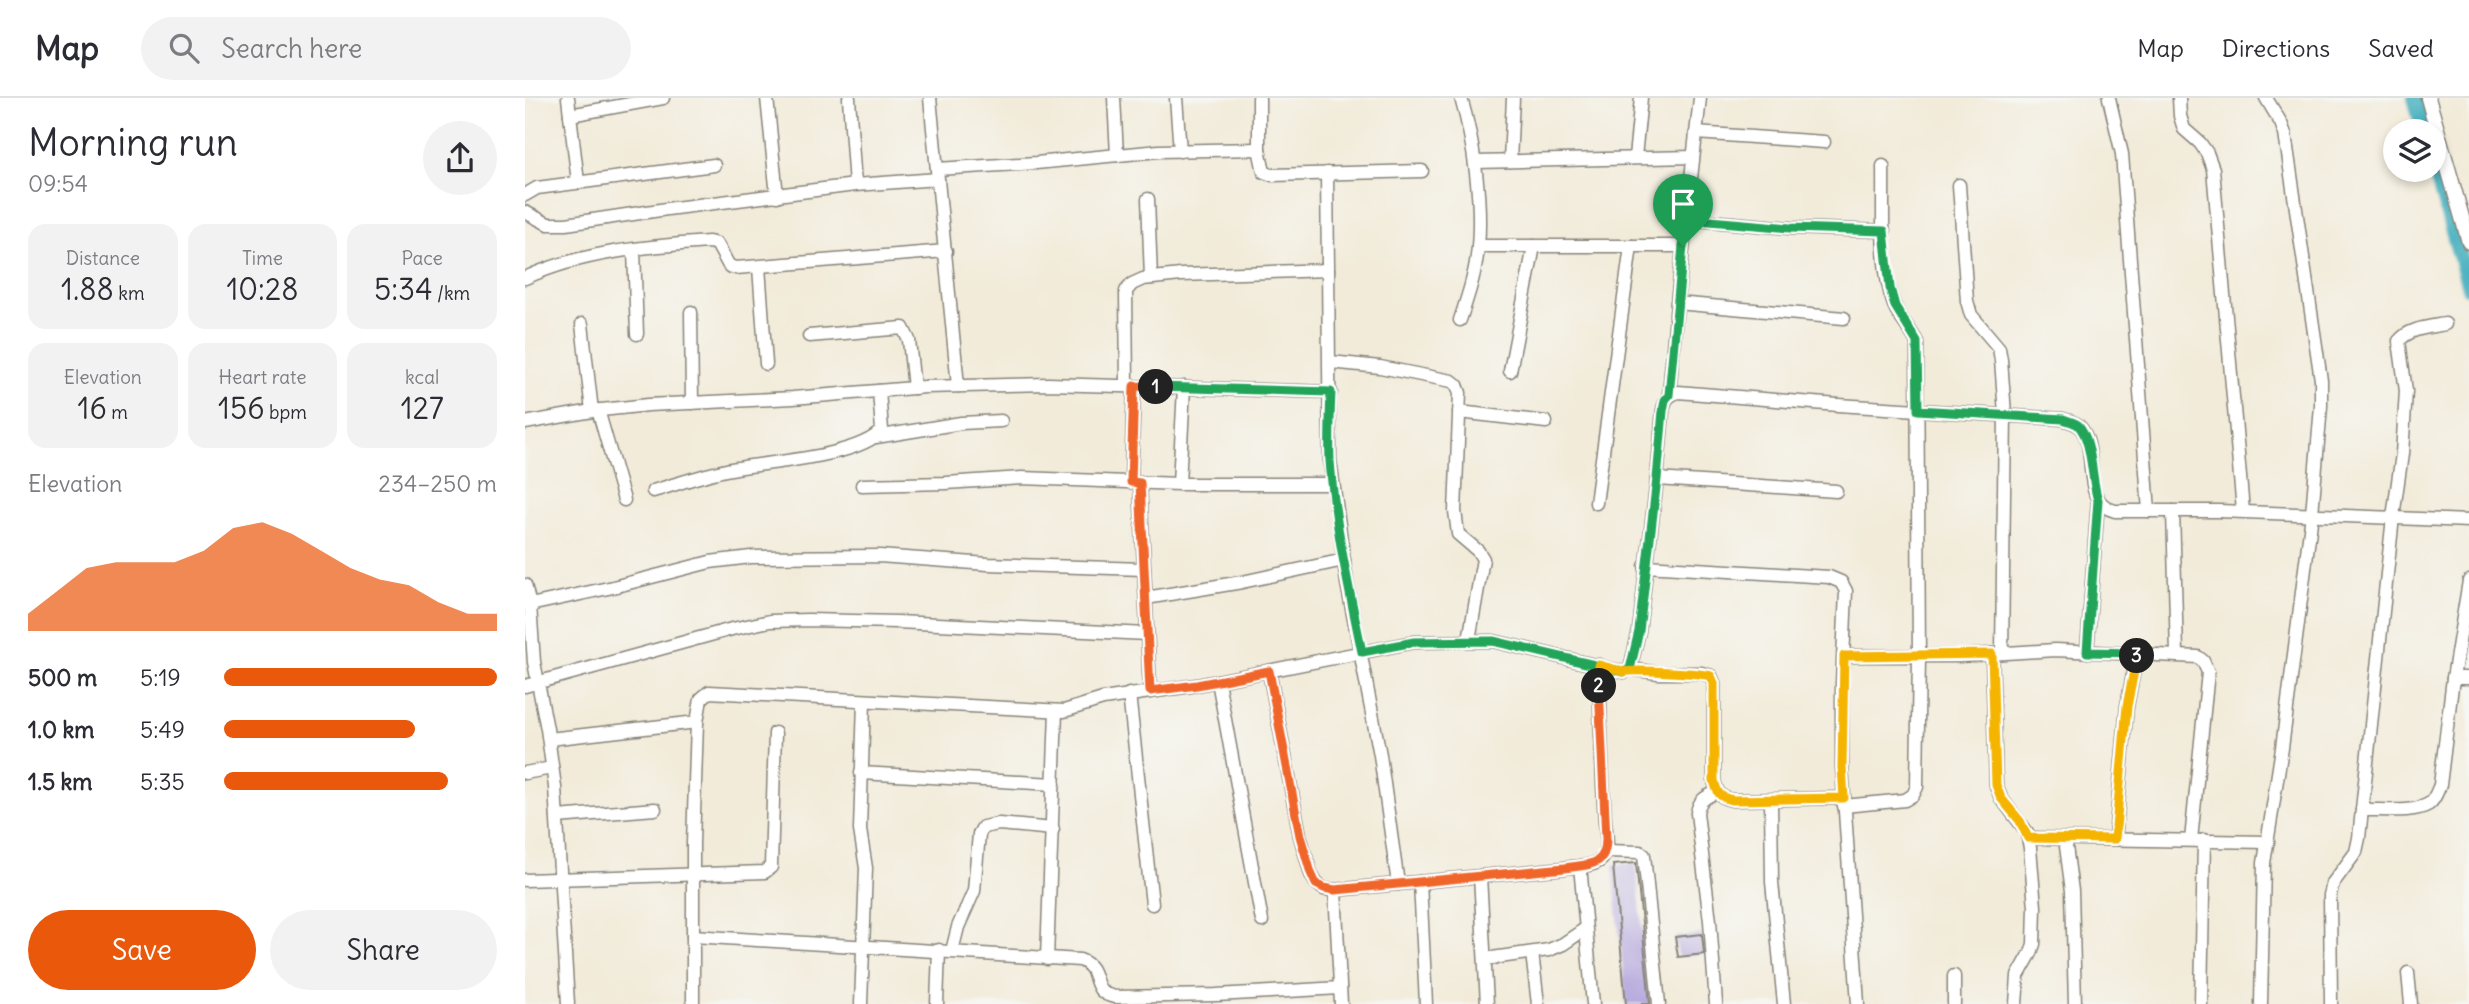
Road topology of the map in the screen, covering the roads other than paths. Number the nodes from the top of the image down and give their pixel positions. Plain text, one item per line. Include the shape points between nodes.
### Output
1 (568, 98) edge
2 (663, 98) edge
3 (767, 98) edge
4 (849, 98) edge
5 (930, 98) edge
6 (1114, 98) edge
7 (1176, 98) edge
8 (1259, 98) edge
9 (1461, 98) edge
10 (1513, 98) edge
11 (1641, 98) edge
12 (1700, 98) edge
13 (2109, 98) edge
14 (2179, 98) edge
15 (2266, 98) edge
16 (2428, 98) edge
17 (570, 115) junction
18 (1696, 133) junction
19 (1824, 142) dead end
20 (1259, 149) junction
21 (1180, 151) junction
22 (1117, 155) junction
23 (1635, 157) junction
24 (1693, 157) junction
25 (1510, 161) junction
26 (1475, 162) junction
27 (714, 165) dead end
28 (1883, 166) dead end
29 (1422, 171) dead end
30 (1327, 173) junction
31 (938, 174) junction
32 (579, 182) junction
33 (855, 185) junction
34 (1959, 185) dead end
35 (525, 195) edge
36 (777, 196) junction
37 (1148, 199) dead end
38 (525, 212) edge
39 (1686, 219) junction
40 (1884, 231) junction
41 (2469, 242) edge
42 (1478, 246) junction
43 (1534, 246) junction
44 (1631, 246) junction
45 (1683, 246) junction
46 (634, 250) junction
47 (946, 251) junction
48 (759, 267) junction
49 (1328, 270) junction
50 (525, 278) edge
51 (1151, 278) junction
52 (1677, 303) junction
53 (691, 312) dead end
54 (1844, 318) dead end
55 (1460, 320) dead end
56 (582, 324) dead end
57 (2445, 324) dead end
58 (637, 334) dead end
59 (809, 336) dead end
60 (1330, 362) junction
61 (766, 364) dead end
62 (1510, 372) dead end
63 (958, 386) junction
64 (1131, 386) junction
65 (1184, 387) junction
66 (913, 388) junction
67 (879, 391) junction
68 (1331, 392) junction
69 (1669, 395) junction
70 (692, 403) junction
71 (595, 410) junction
72 (1918, 410) junction
73 (1459, 412) junction
74 (2005, 414) junction
75 (1001, 421) dead end
76 (1546, 422) dead end
77 (525, 423) edge
78 (876, 437) junction
79 (1657, 479) junction
80 (1135, 483) junction
81 (1179, 484) junction
82 (1333, 484) junction
83 (862, 485) dead end
84 (653, 491) dead end
85 (1836, 491) dead end
86 (624, 500) dead end
87 (2098, 500) junction
88 (1596, 503) dead end
89 (2149, 511) junction
90 (2172, 511) junction
91 (2243, 512) junction
92 (2312, 514) junction
93 (2393, 517) junction
94 (2469, 521) edge
95 (1344, 560) junction
96 (1645, 566) junction
97 (1144, 569) junction
98 (2469, 581) edge
99 (525, 585) edge
100 (1146, 598) junction
101 (530, 605) junction
102 (1147, 634) junction
103 (1469, 640) junction
104 (1362, 652) junction
105 (2087, 652) junction
106 (2137, 653) junction
107 (1997, 654) junction
108 (2177, 654) junction
109 (1844, 656) junction
110 (1919, 656) junction
111 (1599, 665) junction
112 (1630, 669) junction
113 (1269, 671) junction
114 (2453, 678) junction
115 (2469, 678) edge
116 (1218, 681) junction
117 (538, 683) junction
118 (525, 686) edge
119 (1150, 691) junction
120 (1129, 694) junction
121 (865, 701) junction
122 (1056, 711) junction
123 (697, 722) junction
124 (775, 733) dead end
125 (549, 739) junction
126 (552, 768) junction
127 (525, 773) edge
128 (861, 773) junction
129 (1054, 784) junction
130 (1717, 792) junction
131 (1771, 800) junction
132 (1844, 802) junction
133 (655, 809) dead end
134 (2362, 810) junction
135 (557, 817) junction
136 (1052, 829) junction
137 (2028, 838) junction
138 (2065, 839) junction
139 (2115, 839) junction
140 (2198, 840) junction
141 (2267, 842) junction
142 (1606, 851) junction
143 (1580, 866) junction
144 (693, 873) junction
145 (1480, 876) junction
146 (561, 878) junction
147 (525, 880) edge
148 (1420, 882) junction
149 (1398, 884) junction
150 (1335, 890) junction
151 (1152, 904) dead end
152 (1262, 921) dead end
153 (1585, 929) junction
154 (693, 936) junction
155 (862, 946) junction
156 (945, 951) junction
157 (1532, 953) junction
158 (1047, 959) junction
159 (1485, 959) junction
160 (2408, 973) dead end
161 (1954, 976) dead end
162 (1340, 988) junction
163 (1191, 1000) edge
164 (568, 1004) edge
165 (693, 1004) edge
166 (861, 1004) edge
167 (937, 1004) edge
168 (1341, 1004) edge
169 (1426, 1004) edge
170 (1487, 1004) edge
171 (1538, 1004) edge
172 (1593, 1004) edge
173 (1659, 1004) edge
174 (1716, 1004) edge
175 (1784, 1004) edge
176 (1858, 1004) edge
177 (1954, 1004) edge
178 (2016, 1004) edge
179 (2075, 1004) edge
180 (2201, 1004) edge
181 (2261, 1004) edge
182 (2331, 1004) edge
183 (2411, 1004) edge

1 - 17 street
2 - 17 street
3 - 36 street
4 - 33 street
5 - 31 street
6 - 22 street
7 - 21 street
8 - 20 street
9 - 26 street
10 - 25 street
11 - 23 street
12 - 18 street
13 - 89 street via 2122,154
14 - 91 street via 2185,129 2200,143 2213,169
15 - 92 street via 2285,134 2321,380
16 - 41 street
17 - 32 street
18 - 19 street
18 - 24 street
20 - 21 street
20 - 30 street via 1264,172 1272,175
21 - 22 street
22 - 31 street
23 - 24 street
23 - 25 street
24 - 39 street
25 - 26 street
26 - 42 street
27 - 32 street
28 - 40 street
29 - 30 street
30 - 49 street
31 - 33 street
31 - 47 street
32 - 35 street via 537,188
33 - 36 street
34 - 74 street via 1967,301 1976,324 1999,348
36 - 38 street via 566,224 548,224
37 - 51 street
39 - 40 street
39 - 45 street
40 - 72 street via 1895,306 1917,342
42 - 43 street
42 - 55 street
43 - 44 street
43 - 62 street
44 - 45 street
44 - 88 street
45 - 52 street
46 - 48 street via 709,242 717,244 729,266
46 - 50 street via 562,264
46 - 58 street
47 - 48 street
47 - 63 street
48 - 61 street
49 - 51 street
49 - 60 street
51 - 64 street via 1126,291
52 - 54 street
52 - 69 street
53 - 70 street
56 - 71 street
57 - 93 street via 2411,331 2399,341 2406,402
59 - 66 street via 903,328 909,340
60 - 68 street
60 - 73 street via 1451,382 1460,393
63 - 64 street
63 - 66 street
64 - 65 street
64 - 80 street
65 - 68 street
65 - 81 street
66 - 67 street
67 - 70 street
67 - 78 street via 882,429
68 - 82 street
69 - 72 street via 1678,392
69 - 79 street via 1663,411
70 - 71 street
71 - 77 street
71 - 86 street
72 - 74 street
72 - 110 street
73 - 76 street
73 - 103 street via 1458,534 1483,559
74 - 87 street via 2076,424 2089,454
74 - 107 street
75 - 78 street
78 - 84 street via 844,449 727,470
79 - 85 street
79 - 96 street
80 - 81 street
80 - 83 street via 1022,478
80 - 97 street
81 - 82 street
82 - 95 street
87 - 89 street via 2115,511
87 - 105 street
89 - 90 street
90 - 91 street
90 - 108 street
91 - 92 street
92 - 93 street
92 - 141 street
93 - 94 street
93 - 134 street
95 - 100 street
95 - 104 street
96 - 109 street via 1829,577 1841,582 1847,606
96 - 112 street
97 - 100 street
97 - 101 street via 880,556 751,557 710,562
98 - 114 street
99 - 101 street
100 - 102 street
101 - 117 street
102 - 117 street via 770,621
102 - 119 street
103 - 104 street via 1414,642
103 - 111 street via 1493,641
104 - 113 street
104 - 149 street
105 - 106 street
105 - 107 street
106 - 108 street
106 - 139 street via 2127,706
107 - 110 street
107 - 137 street via 1996,785
108 - 140 street via 2198,657 2208,672
109 - 110 street
109 - 132 street
110 - 132 street via 1917,787 1913,795 1891,803
111 - 112 street via 1624,672
111 - 142 street
112 - 130 street via 1711,676
113 - 116 street
113 - 150 street via 1311,873 1316,884
114 - 115 street
114 - 134 street via 2436,796 2428,804 2412,808
116 - 119 street
116 - 152 street
117 - 118 street
117 - 125 street
119 - 120 street
120 - 122 street
120 - 151 street
121 - 122 street
121 - 123 street via 709,692 701,699
121 - 128 street
122 - 129 street
123 - 125 street
123 - 144 street
124 - 144 street via 771,867 765,872
125 - 126 street
126 - 127 street
126 - 135 street
128 - 129 street
128 - 155 street via 860,830 866,868
129 - 136 street
130 - 131 street via 1732,800
130 - 174 street via 1699,804 1697,813
131 - 132 street
131 - 175 street via 1772,882
132 - 176 street
133 - 135 street
134 - 182 street via 2355,852 2330,895
135 - 146 street
136 - 156 street via 983,827 974,891
136 - 158 street
137 - 138 street
137 - 178 street via 2034,944 2018,976
138 - 139 street
138 - 179 street via 2072,891
139 - 140 street
140 - 141 street
140 - 180 street
141 - 181 street
142 - 143 street via 1603,859
142 - 173 street via 1644,855
143 - 145 street
143 - 153 street
144 - 146 street
144 - 154 street
145 - 148 street
145 - 159 street
146 - 147 street
146 - 164 street
148 - 149 street
148 - 169 street
149 - 150 street
150 - 162 street
153 - 157 street via 1563,944
153 - 172 street
154 - 155 street
154 - 165 street
155 - 156 street
155 - 166 street
156 - 158 street
156 - 167 street
157 - 159 street
157 - 171 street
158 - 163 street via 1088,963 1105,995
159 - 170 street
160 - 183 street
161 - 177 street
162 - 163 street
162 - 168 street

